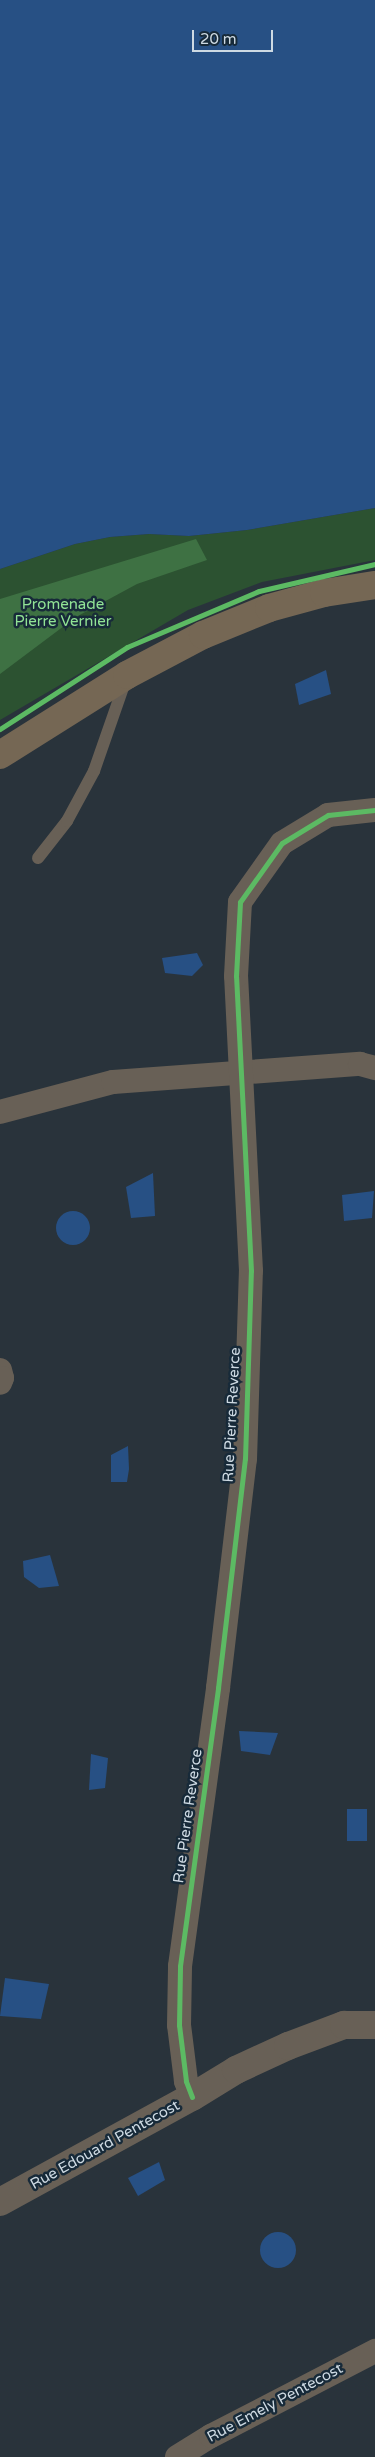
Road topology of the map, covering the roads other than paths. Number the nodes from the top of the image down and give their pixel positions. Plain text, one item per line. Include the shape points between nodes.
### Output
1 (375, 585) edge
2 (127, 675) junction
3 (0, 755) edge
4 (375, 810) edge
5 (38, 858) dead end
6 (375, 1068) edge
7 (239, 1072) junction
8 (0, 1112) edge
9 (0, 1370) edge
10 (0, 1383) edge
11 (375, 2025) edge
12 (192, 2097) junction
13 (0, 2202) edge
14 (375, 2351) edge
15 (176, 2457) edge

1 - 2 main road via 324,593 269,608 203,635
2 - 3 main road
2 - 5 lane via 94,771 68,821
4 - 7 street, Rue Pierre Reverce via 328,815 282,843 240,902 236,976
6 - 7 street via 360,1064
7 - 8 street via 113,1082
7 - 12 street, Rue Pierre Reverce via 251,1271 245,1459 180,1966 179,2024 186,2081
9 - 10 street
11 - 12 street, Rue Edouard Pentecost via 344,2024 288,2046 236,2070
12 - 13 street, Rue Edouard Pentecost
14 - 15 street, Rue Emely Pentecost

